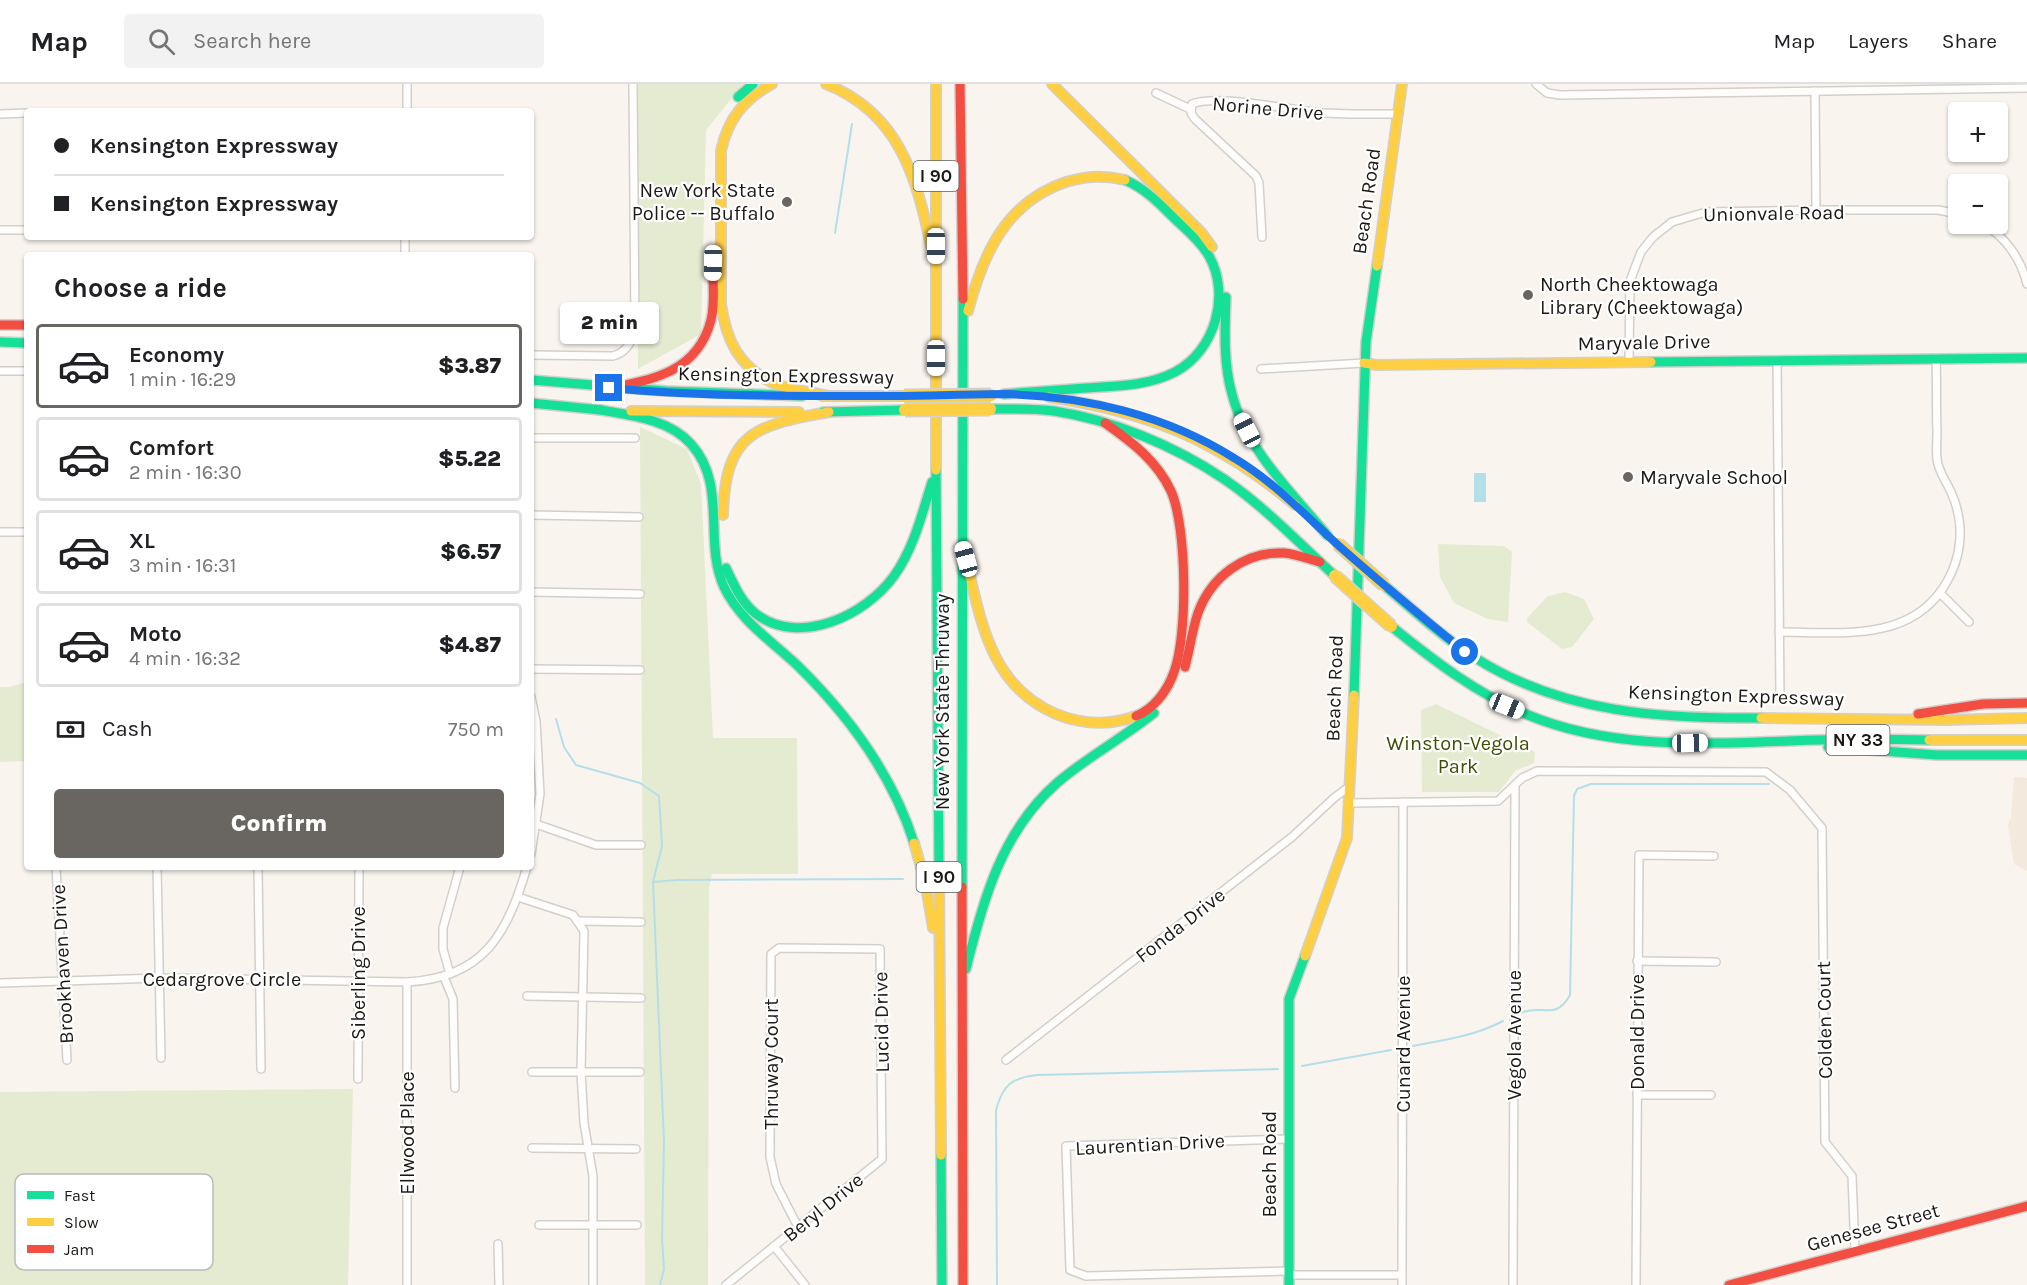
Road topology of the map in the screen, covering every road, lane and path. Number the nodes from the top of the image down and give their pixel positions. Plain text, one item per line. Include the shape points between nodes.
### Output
1 (407, 84) edge
2 (633, 84) edge
3 (753, 84) edge
4 (772, 84) edge
5 (826, 84) edge
6 (936, 84) edge
7 (960, 84) edge
8 (1053, 84) edge
9 (1402, 84) edge
10 (1536, 84) edge
11 (1867, 87) edge
12 (1761, 88) edge
13 (2027, 88) edge
14 (1815, 91) junction
15 (1156, 93) dead end
16 (407, 108) edge
17 (1190, 109) junction
18 (0, 114) edge
19 (24, 114) edge
20 (1397, 114) junction
21 (1816, 210) junction
22 (1948, 212) edge
23 (0, 230) edge
24 (24, 230) edge
25 (1998, 234) edge
26 (1262, 237) dead end
27 (937, 269) junction
28 (2027, 284) edge
29 (0, 325) edge
30 (24, 325) edge
31 (963, 332) junction
32 (0, 342) edge
33 (24, 343) edge
34 (534, 355) edge
35 (1936, 358) junction
36 (2027, 358) edge
37 (1777, 360) junction
38 (1629, 361) junction
39 (1364, 363) junction
40 (1261, 369) dead end
41 (0, 370) edge
42 (24, 371) edge
43 (534, 380) edge
44 (609, 388) junction
45 (998, 395) junction
46 (829, 396) junction
47 (534, 403) edge
48 (595, 409) junction
49 (829, 412) junction
50 (1105, 423) junction
51 (534, 438) edge
52 (635, 438) dead end
53 (936, 469) junction
54 (534, 515) edge
55 (639, 517) dead end
56 (0, 532) edge
57 (24, 532) edge
58 (1328, 535) junction
59 (962, 542) junction
60 (1320, 562) junction
61 (534, 591) edge
62 (1940, 593) junction
63 (640, 594) dead end
64 (1969, 622) dead end
65 (1779, 632) junction
66 (534, 669) edge
67 (640, 670) dead end
68 (1779, 697) dead end
69 (2027, 703) edge
70 (534, 712) edge
71 (2027, 718) edge
72 (1865, 719) junction
73 (2027, 740) edge
74 (1752, 742) junction
75 (2027, 755) edge
76 (1350, 786) junction
77 (1515, 786) junction
78 (534, 792) edge
79 (540, 794) junction
80 (1402, 802) junction
81 (1350, 803) junction
82 (536, 824) junction
83 (534, 836) edge
84 (641, 845) dead end
85 (1714, 856) dead end
86 (56, 870) edge
87 (157, 870) edge
88 (258, 870) edge
89 (359, 870) edge
90 (459, 870) edge
91 (526, 870) edge
92 (518, 897) junction
93 (577, 921) junction
94 (641, 922) dead end
95 (827, 949) joint
96 (939, 960) junction
97 (1637, 961) junction
98 (1716, 962) dead end
99 (447, 976) junction
100 (160, 978) junction
101 (258, 978) junction
102 (62, 980) junction
103 (358, 981) junction
104 (407, 982) junction
105 (0, 983) edge
106 (962, 988) junction
107 (527, 996) dead end
108 (581, 997) junction
109 (641, 998) dead end
110 (162, 1058) dead end
111 (1006, 1059) dead end
112 (68, 1060) dead end
113 (261, 1069) dead end
114 (532, 1072) dead end
115 (581, 1072) junction
116 (640, 1072) dead end
117 (358, 1079) dead end
118 (455, 1088) dead end
119 (1637, 1095) junction
120 (1711, 1095) dead end
121 (882, 1111) joint
122 (1289, 1139) junction
123 (532, 1148) dead end
124 (588, 1148) junction
125 (636, 1149) dead end
126 (2027, 1206) edge
127 (539, 1225) dead end
128 (593, 1225) junction
129 (637, 1225) dead end
130 (798, 1227) junction
131 (498, 1244) dead end
132 (774, 1246) junction
133 (1855, 1252) junction
134 (1402, 1275) junction
135 (1288, 1277) edge
136 (407, 1285) edge
137 (499, 1285) edge
138 (593, 1285) edge
139 (726, 1285) edge
140 (805, 1285) edge
141 (942, 1285) edge
142 (963, 1285) edge
143 (1402, 1285) edge
144 (1513, 1285) edge
145 (1636, 1285) edge
146 (1729, 1285) edge

1 - 16 street
2 - 34 street via 635,326 628,347 613,356
3 - 44 main road via 725,113 716,137 713,309 707,334 692,356 670,373 644,383
4 - 46 main road via 740,106 724,135 723,319 733,349 748,367 774,383
5 - 27 main road via 872,110 894,139 919,199
6 - 27 main road, New York State Thruway / I 90
7 - 31 main road, New York State Thruway / I 90
8 - 58 main road via 1201,232 1219,258 1226,287 1226,358 1236,407 1264,458
9 - 20 main road, Beach Road
10 - 12 street via 1547,93 1560,95
11 - 13 street
11 - 14 street
12 - 14 street
14 - 21 street
15 - 17 street
17 - 20 street, Norine Drive via 1192,104 1203,102 1330,113
17 - 26 street, Norine Drive via 1195,119 1256,176
18 - 19 street
20 - 39 main road, Beach Road
21 - 22 street, Unionvale Road
21 - 38 street, Unionvale Road via 1706,212 1682,218 1659,231 1641,252 1630,281
23 - 24 street
25 - 28 street via 2015,254
27 - 53 main road, New York State Thruway / I 90
29 - 30 main road
31 - 45 main road via 974,286 1001,229 1028,199 1066,181 1098,177 1136,185 1151,194 1209,256 1219,287 1217,311 1205,343 1184,366 1139,384
31 - 59 main road, New York State Thruway / I 90
32 - 33 main road
35 - 36 main road, Maryvale Drive
35 - 37 main road, Maryvale Drive
35 - 62 street via 1937,459 1955,502 1960,529 1956,563
37 - 38 main road, Maryvale Drive
37 - 65 street
38 - 39 main road, Maryvale Drive
39 - 40 street, Maryvale Drive
39 - 76 main road, Beach Road
41 - 42 street
43 - 44 main road, Kensington Expressway / NY 33
44 - 46 main road, Kensington Expressway / NY 33 via 707,395
45 - 46 main road, Kensington Expressway / NY 33, bridge
45 - 58 main road, Kensington Expressway / NY 33 via 1084,401 1131,412 1202,440 1254,472
47 - 48 main road, Kensington Expressway / NY 33
48 - 49 main road, Kensington Expressway / NY 33
48 - 96 main road via 667,426 700,454 715,501 715,549 720,578 745,616 836,705 882,769 906,819 921,865
49 - 50 main road, Kensington Expressway / NY 33, bridge via 1025,408 1063,412
49 - 53 main road via 764,427 742,445 727,472 723,497 724,564 744,602 771,623 801,629 819,627 848,616 877,595 902,566
50 - 59 main road via 1132,441 1157,466 1179,512 1181,648 1173,677 1152,706 1131,718 1096,724 1061,717 1028,698 1006,676 989,644
50 - 60 main road, Kensington Expressway / NY 33 via 1194,460 1224,479
51 - 52 street
53 - 96 main road, New York State Thruway / I 90
54 - 55 street
56 - 57 street
58 - 72 main road, Kensington Expressway / NY 33, bridge via 1465,652 1538,689 1588,705 1658,716
59 - 106 main road, New York State Thruway / I 90
60 - 74 main road, Kensington Expressway / NY 33, bridge via 1461,680 1507,706 1549,723 1630,741
60 - 106 main road via 1285,553 1267,554 1247,559 1214,583 1198,611 1181,678 1165,702 1054,784 1019,824 984,900
61 - 63 street
62 - 64 street
62 - 65 street via 1913,618 1888,628 1868,632
65 - 68 street
66 - 67 street
69 - 72 main road via 1983,704
70 - 79 street
71 - 72 main road, Kensington Expressway / NY 33
73 - 74 main road, Kensington Expressway / NY 33
74 - 75 main road via 1937,755
76 - 81 main road, Beach Road
76 - 111 street, Fonda Drive via 1292,837
77 - 80 street, Colden Court via 1498,801
77 - 133 street, Colden Court via 1537,771 1766,772 1790,790 1822,828 1825,1142 1852,1176
77 - 144 street, Vegola Avenue
78 - 79 street
79 - 82 street
80 - 81 street, Colden Court
80 - 134 street, Cunard Avenue
81 - 122 main road, Beach Road via 1347,838 1289,999
82 - 83 street
82 - 84 street via 596,845
85 - 97 street, Donald Drive via 1639,855
86 - 102 street, Brookhaven Drive
87 - 100 street
88 - 101 street
89 - 103 street, Siberling Drive
90 - 99 street via 443,928
91 - 92 street, Cedargrove Circle
92 - 93 street via 573,915
92 - 99 street, Cedargrove Circle via 494,942 474,962
93 - 94 street
93 - 108 street via 584,931
95 - 121 street, Lucid Drive via 880,950
95 - 130 street, Thruway Court via 779,948 771,954 770,1157 776,1184
96 - 141 main road, New York State Thruway / I 90
97 - 98 street
97 - 119 street, Donald Drive
99 - 104 street, Cedargrove Circle
99 - 118 street via 453,999
100 - 101 street, Cedargrove Circle
100 - 102 street, Cedargrove Circle
100 - 110 street
101 - 103 street, Cedargrove Circle
101 - 113 street
102 - 105 street, Cedargrove Circle
102 - 112 street, Brookhaven Drive
103 - 104 street, Cedargrove Circle
103 - 117 street, Siberling Drive
104 - 136 street, Ellwood Place
106 - 142 main road, New York State Thruway / I 90
107 - 108 street
108 - 109 street
108 - 115 street
114 - 115 street
115 - 116 street
115 - 124 street
119 - 120 street
119 - 145 street, Donald Drive
121 - 130 street, Beryl Drive via 882,1159
122 - 135 main road, Beach Road
122 - 135 street, Laurentian Drive via 1066,1146 1070,1270 1086,1276
123 - 124 street
124 - 125 street
124 - 128 street via 593,1176
126 - 133 main road, Genesee Street
127 - 128 street
128 - 129 street
128 - 138 street
130 - 132 street, Beryl Drive
131 - 137 street
132 - 139 street, Beryl Drive
132 - 140 street
133 - 146 main road, Genesee Street
134 - 135 street
134 - 143 street, Cunard Avenue

